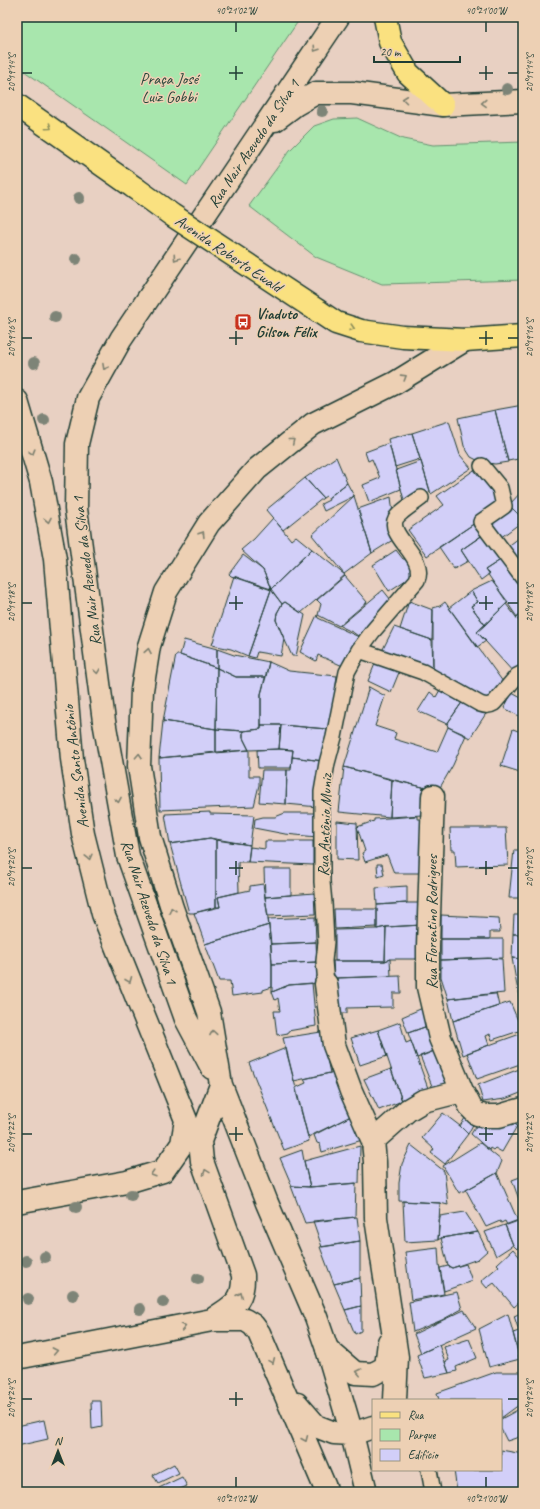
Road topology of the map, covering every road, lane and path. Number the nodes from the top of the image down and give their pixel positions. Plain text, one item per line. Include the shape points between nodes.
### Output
1 (338, 17) edge
2 (385, 17) edge
3 (523, 102) edge
4 (17, 104) edge
5 (443, 104) junction
6 (263, 129) junction
7 (523, 336) edge
8 (465, 340) junction
9 (17, 401) edge
10 (482, 466) dead end
11 (421, 498) dead end
12 (523, 578) edge
13 (359, 650) junction
14 (523, 672) edge
15 (433, 796) dead end
16 (326, 984) joint
17 (221, 1085) junction
18 (462, 1091) junction
19 (523, 1109) edge
20 (373, 1140) junction
21 (17, 1202) edge
22 (390, 1315) junction
23 (212, 1320) junction
24 (327, 1349) junction
25 (17, 1358) edge
26 (284, 1390) junction
27 (396, 1399) edge
28 (372, 1426) edge
29 (352, 1434) junction
30 (430, 1471) edge
31 (327, 1492) edge
32 (366, 1492) edge
33 (433, 1492) edge

1 -> 6 main road, Rua Nair Azevedo da Silva 1
2 - 5 main road via 390,42 408,73
3 -> 5 main road
4 -> 8 main road, Avenida Roberto Ewald, bridge via 172,215 336,323 361,331 403,337
5 -> 6 main road via 352,93 316,93 295,104
6 -> 17 main road, Rua Nair Azevedo da Silva 1 via 121,339 88,398 77,444 76,509 104,721 128,856 186,1019
7 - 8 main road, Avenida Roberto Ewald
17 -> 8 main road via 209,1012 150,837 139,766 142,690 149,646 166,592 209,523 257,469 313,424 395,383
9 -> 21 main road, Avenida Santo Antônio via 41,482 55,558 72,759 83,834 103,914 186,1120 182,1144 163,1171 128,1182
10 - 12 lane via 500,488 504,506 482,522
11 - 13 lane, Rua Antônio Muniz via 397,517 395,522 396,532 418,564 417,580
13 - 14 lane via 423,672 485,706 494,703
13 - 16 lane, Rua Antônio Muniz via 347,672 322,792
15 - 18 main road, Rua Florentino Rodrigues via 428,987 440,1038
16 - 20 main road, Rua Antônio Muniz via 334,1045
23 -> 17 main road via 237,1302 244,1287 243,1275 202,1161 200,1141
17 - 24 main road
18 - 19 main road, Rua Florentino Rodrigues via 477,1114 499,1116
18 - 20 main road via 423,1101 408,1110
20 - 22 main road, Rua Antônio Muniz via 376,1218
22 -> 24 main road via 386,1367 373,1374 355,1372
22 - 27 main road via 397,1357
25 -> 23 main road
23 -> 26 main road via 245,1320 253,1325
24 - 29 main road
26 - 29 main road via 316,1426 334,1433
26 -> 31 main road
28 - 29 main road
29 - 32 main road
30 - 33 lane

